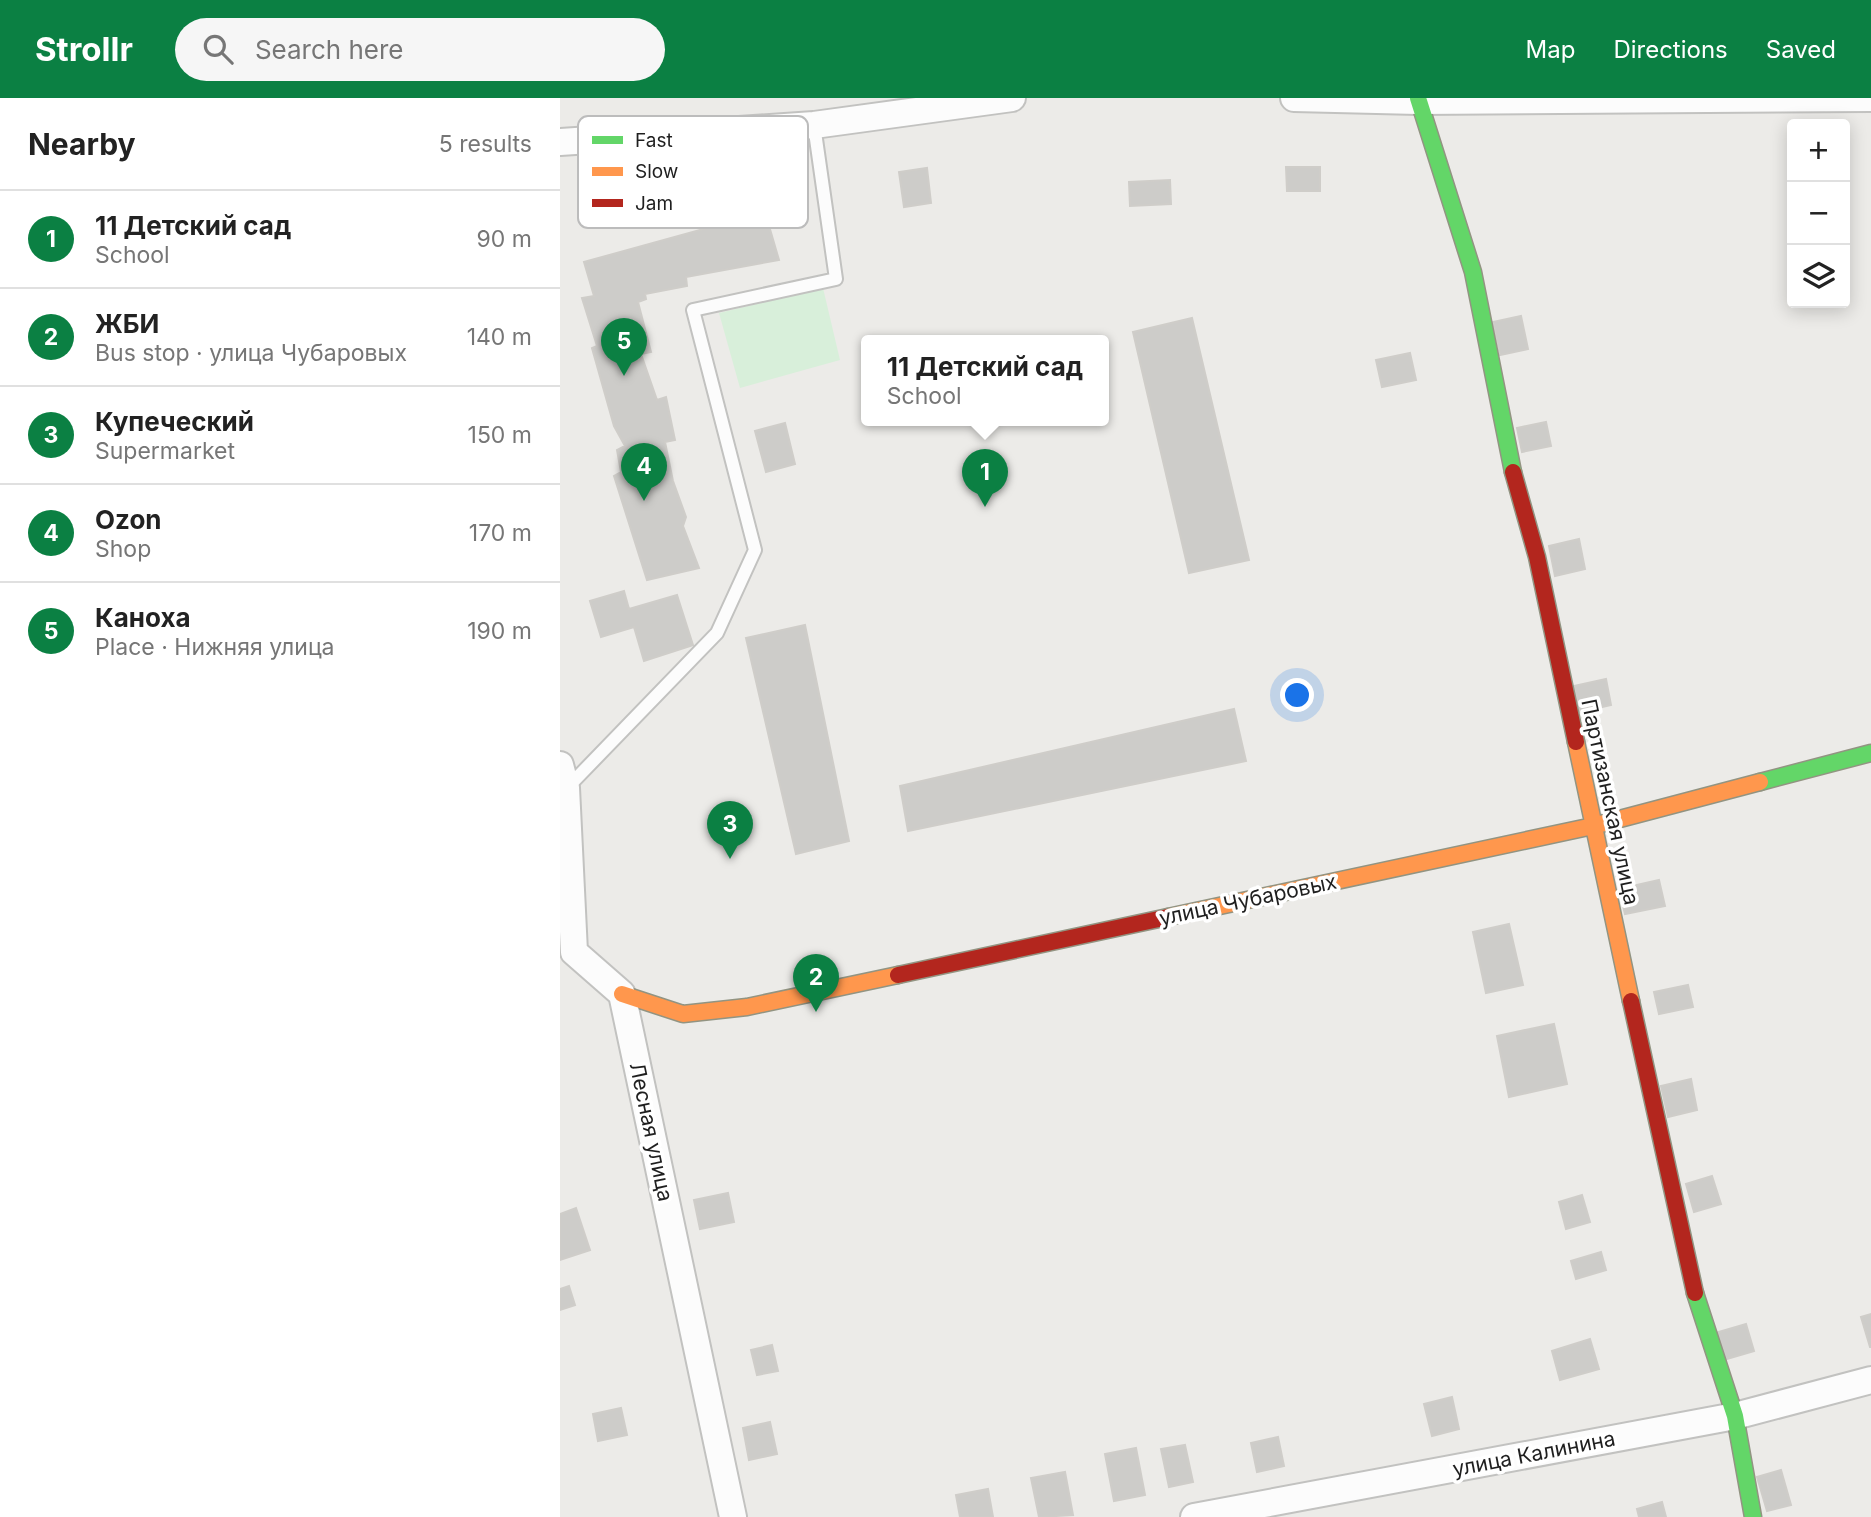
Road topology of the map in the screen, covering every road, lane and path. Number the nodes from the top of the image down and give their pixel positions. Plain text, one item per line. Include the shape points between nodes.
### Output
1 (1013, 98) edge
2 (1294, 98) edge
3 (1869, 98) edge
4 (1418, 99) edge
5 (1871, 104) edge
6 (808, 125) edge
7 (814, 125) junction
8 (578, 141) edge
9 (560, 142) edge
10 (1871, 753) edge
11 (563, 776) edge
12 (1592, 826) junction
13 (567, 951) edge
14 (622, 994) junction
15 (1871, 1380) edge
16 (1735, 1416) junction
17 (733, 1517) edge
18 (1195, 1517) edge
19 (1754, 1517) edge

1 - 7 street
2 - 4 street
3 - 4 street
3 - 5 street
4 - 12 street, Партизанская улица via 1473,272 1505,444 1537,557
6 - 7 street
7 - 11 lane via 836,279 694,310 755,550 717,633
8 - 9 street
10 - 12 street, улица Чубаровых
11 - 13 street
12 - 14 street, улица Чубаровых via 747,1007 683,1014
12 - 16 street, Партизанская улица via 1690,1279
13 - 14 street
14 - 17 street, Лесная улица
15 - 16 street, улица Калинина
16 - 18 street, улица Калинина
16 - 19 street, Партизанская улица

